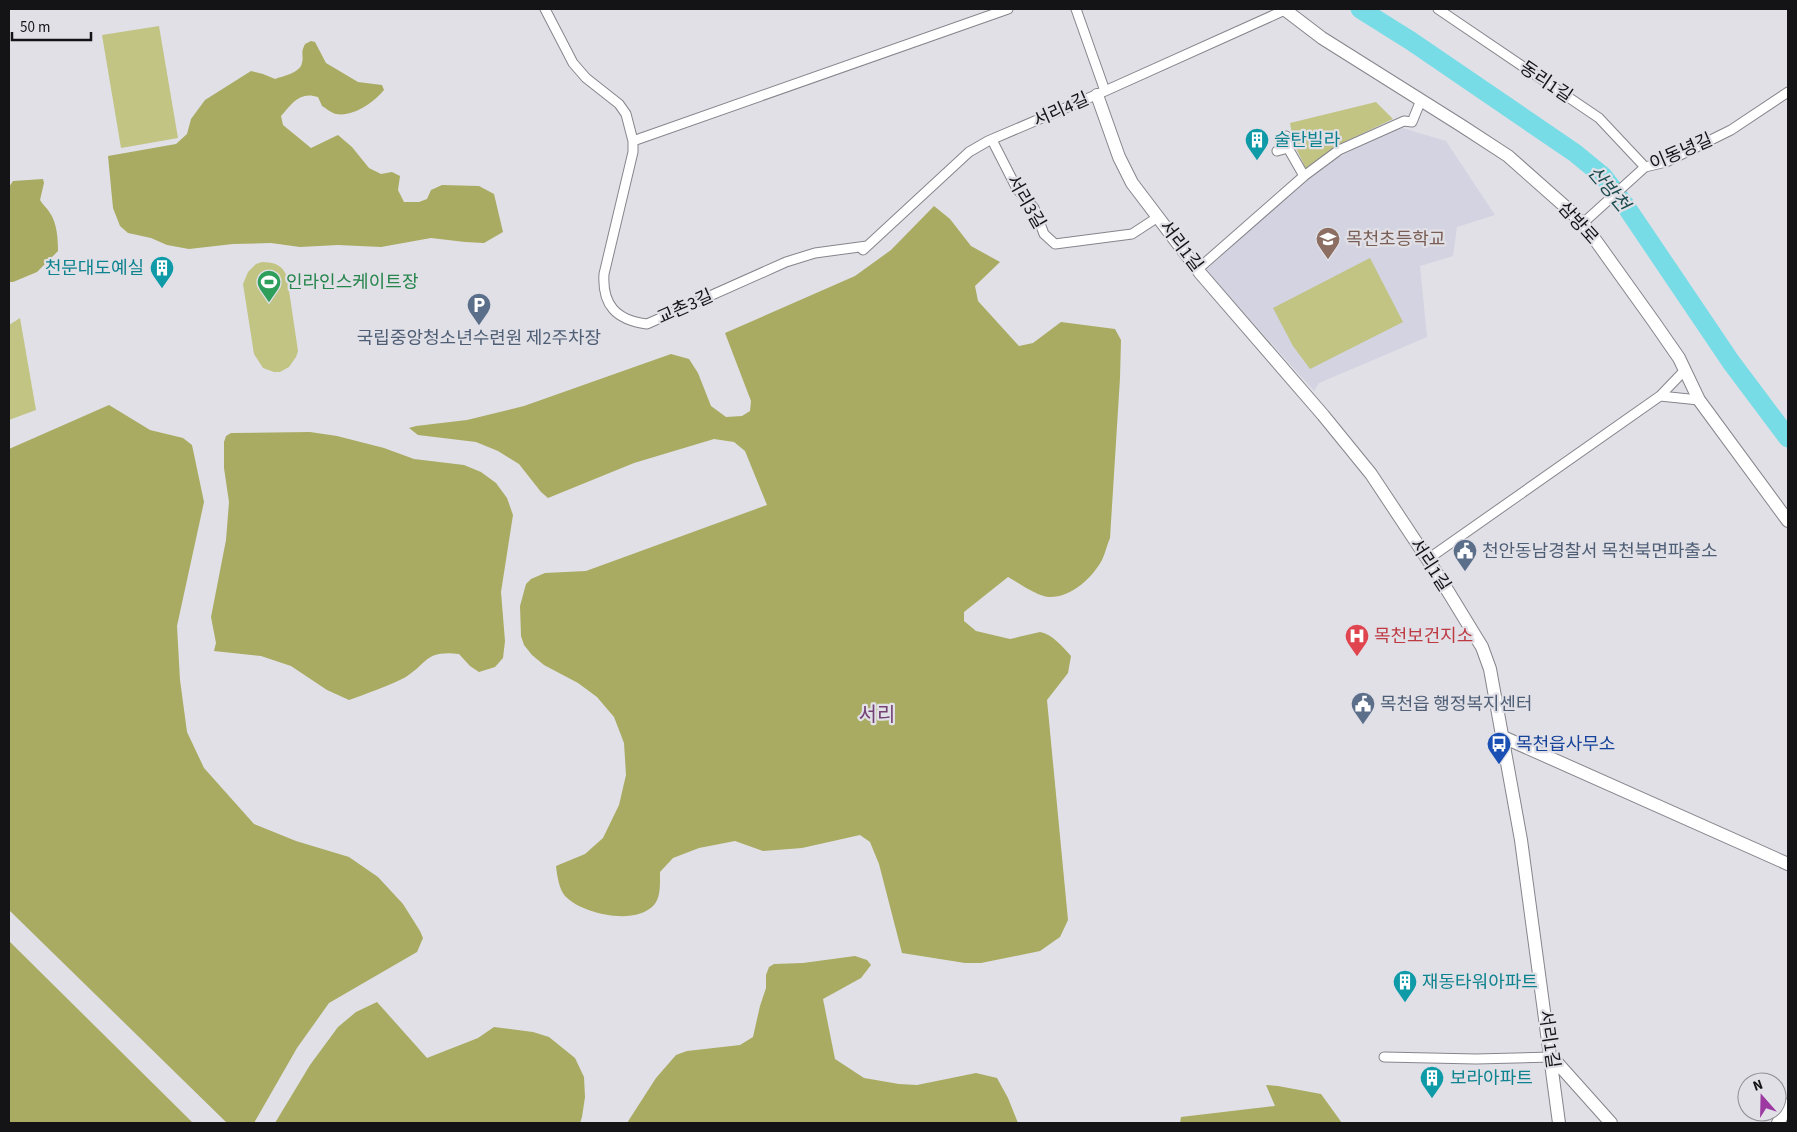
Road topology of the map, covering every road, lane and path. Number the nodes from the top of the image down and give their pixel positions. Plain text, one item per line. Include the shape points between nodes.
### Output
1 (545, 9) edge
2 (1008, 9) edge
3 (1076, 9) edge
4 (1284, 9) edge
5 (1438, 9) edge
6 (1788, 92) edge
7 (1101, 93) junction
8 (1422, 100) junction
9 (1286, 136) dead end
10 (992, 140) junction
11 (633, 141) junction
12 (1288, 148) junction
13 (1277, 151) dead end
14 (1645, 167) junction
15 (1304, 176) junction
16 (1158, 217) junction
17 (1582, 224) junction
18 (865, 248) joint
19 (1198, 269) junction
20 (1684, 371) junction
21 (1660, 396) junction
22 (1700, 400) junction
23 (1788, 521) edge
24 (1428, 559) junction
25 (1503, 737) junction
26 (1788, 864) edge
27 (1384, 1057) dead end
28 (1552, 1058) junction
29 (1788, 1105) edge
30 (1559, 1123) edge
31 (1611, 1123) edge
32 (1778, 1123) edge

1 - 11 street, 교촌3길 via 573,62 626,114
2 - 11 street
3 - 7 street, 서리1길
4 - 7 street, 서리4길
4 - 8 street, 삼방로 via 1322,38
5 - 14 street, 동리1길 via 1599,118
6 - 14 street, 이동녕길 via 1731,130 1666,162
7 - 10 street, 서리4길
7 - 16 street, 서리1길 via 1119,157 1132,183
8 - 15 street via 1412,122 1404,121 1339,150
8 - 17 street, 삼방로 via 1508,156
9 - 12 street
10 - 16 street, 서리3길 via 1017,189 1034,208 1044,234 1055,244 1132,234
10 - 18 street, 서리4길 via 969,152
11 - 18 street, 교촌3길 via 603,288 610,306 628,320 647,324 786,262 815,253
12 - 13 street
12 - 15 street
14 - 17 street, 이동녕길
15 - 19 street
16 - 19 street, 서리1길
17 - 20 street, 삼방로 via 1674,351
19 - 24 street, 서리1길 via 1371,474
20 - 21 street
20 - 22 street, 삼방로
21 - 22 street
21 - 24 street
22 - 23 street, 삼방로
24 - 25 street, 서리1길 via 1482,647 1490,669
25 - 26 street
25 - 28 street, 서리1길
27 - 28 street
28 - 30 street, 서리1길
28 - 31 street
29 - 32 street

